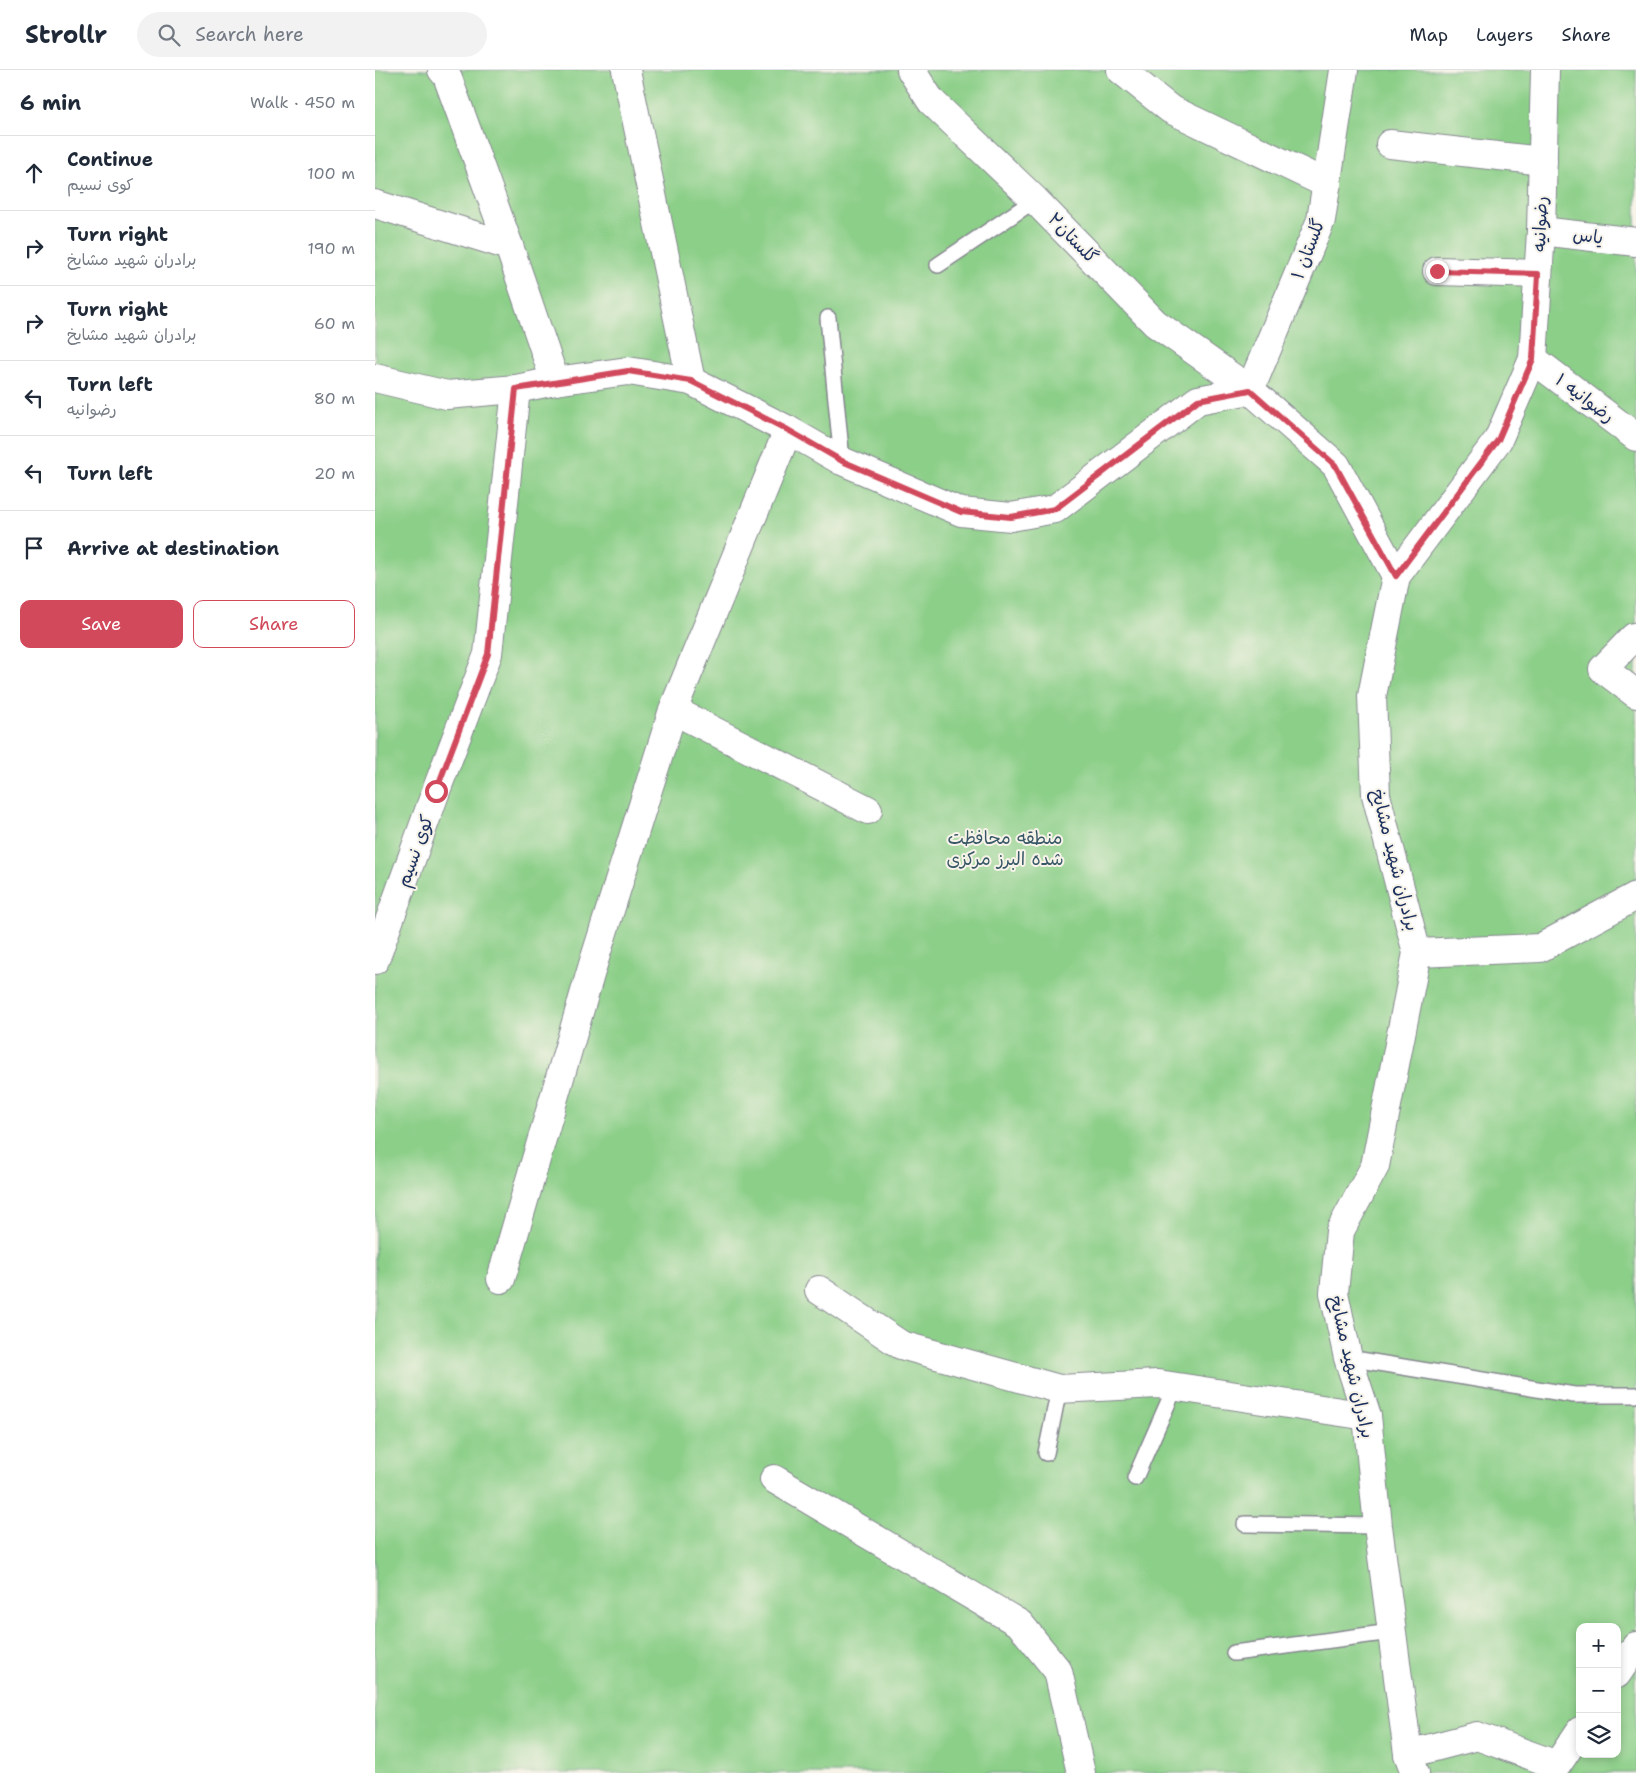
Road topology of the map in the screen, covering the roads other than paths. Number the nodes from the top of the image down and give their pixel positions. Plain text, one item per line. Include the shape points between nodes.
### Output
1 (443, 70) edge
2 (626, 70) edge
3 (911, 70) edge
4 (1121, 70) edge
5 (1344, 70) edge
6 (1545, 70) edge
7 (1390, 144) dead end
8 (1543, 161) junction
9 (1327, 184) junction
10 (1035, 200) junction
11 (375, 204) edge
12 (1541, 231) junction
13 (1636, 242) edge
14 (509, 246) junction
15 (939, 265) dead end
16 (1437, 271) dead end
17 (1538, 274) junction
18 (828, 318) dead end
19 (1533, 359) junction
20 (375, 378) edge
21 (555, 381) junction
22 (691, 381) junction
23 (516, 389) junction
24 (1250, 390) junction
25 (788, 430) junction
26 (1636, 437) edge
27 (842, 461) junction
28 (1396, 576) junction
29 (1634, 637) dead end
30 (1636, 694) edge
31 (673, 710) junction
32 (868, 810) dead end
33 (1636, 896) edge
34 (1417, 953) junction
35 (375, 960) edge
36 (501, 1279) dead end
37 (819, 1290) dead end
38 (1347, 1358) junction
39 (1175, 1387) junction
40 (1059, 1389) junction
41 (1636, 1395) edge
42 (1367, 1416) junction
43 (1046, 1453) dead end
44 (1135, 1478) dead end
45 (775, 1479) dead end
46 (1245, 1524) dead end
47 (1378, 1526) junction
48 (1391, 1632) junction
49 (1636, 1646) edge
50 (1234, 1653) dead end
51 (1621, 1668) edge
52 (1576, 1737) edge
53 (1412, 1764) edge
54 (1081, 1773) edge

1 - 14 street
2 - 22 street
3 - 10 street, گلستان۲ via 931,101
4 - 9 street via 1170,109
5 - 9 street, گلستان ۱
6 - 8 street, رضوانیه
7 - 8 street
8 - 12 street, رضوانیه
9 - 24 street, گلستان ۱ via 1321,220
10 - 15 lane
10 - 24 street, گلستان۲ via 1155,322
11 - 14 street
12 - 13 street, یاس
12 - 17 street, رضوانیه
14 - 21 street
16 - 17 street
17 - 19 street, رضوانیه
18 - 27 lane
19 - 26 street, رضوانیه ۱
19 - 28 street, رضوانیه via 1498,440
20 - 23 street via 447,395
21 - 22 street via 628,371
21 - 23 street
22 - 25 street
23 - 35 street, کوی نسیم via 488,654
24 - 27 street via 1198,400 1055,509 1011,517 961,512
24 - 28 street via 1335,465
25 - 27 street
25 - 31 street
28 - 34 street, برادران شهید مشایخ via 1372,696 1376,795
29 - 30 street via 1603,669
31 - 32 street
31 - 36 street via 594,962
33 - 34 street via 1540,948
34 - 38 street, برادران شهید مشایخ via 1375,1166 1340,1231 1334,1293
37 - 40 street via 901,1345
38 - 41 lane via 1574,1395
38 - 42 street, برادران شهید مشایخ
39 - 40 street via 1158,1384
39 - 42 street
39 - 44 lane
40 - 43 lane
42 - 47 street, برادران شهید مشایخ
45 - 54 street via 1020,1624 1058,1671
46 - 47 lane
47 - 48 street, برادران شهید مشایخ
48 - 50 lane
48 - 53 street, برادران شهید مشایخ
49 - 51 street
52 - 53 street via 1557,1765 1477,1736

